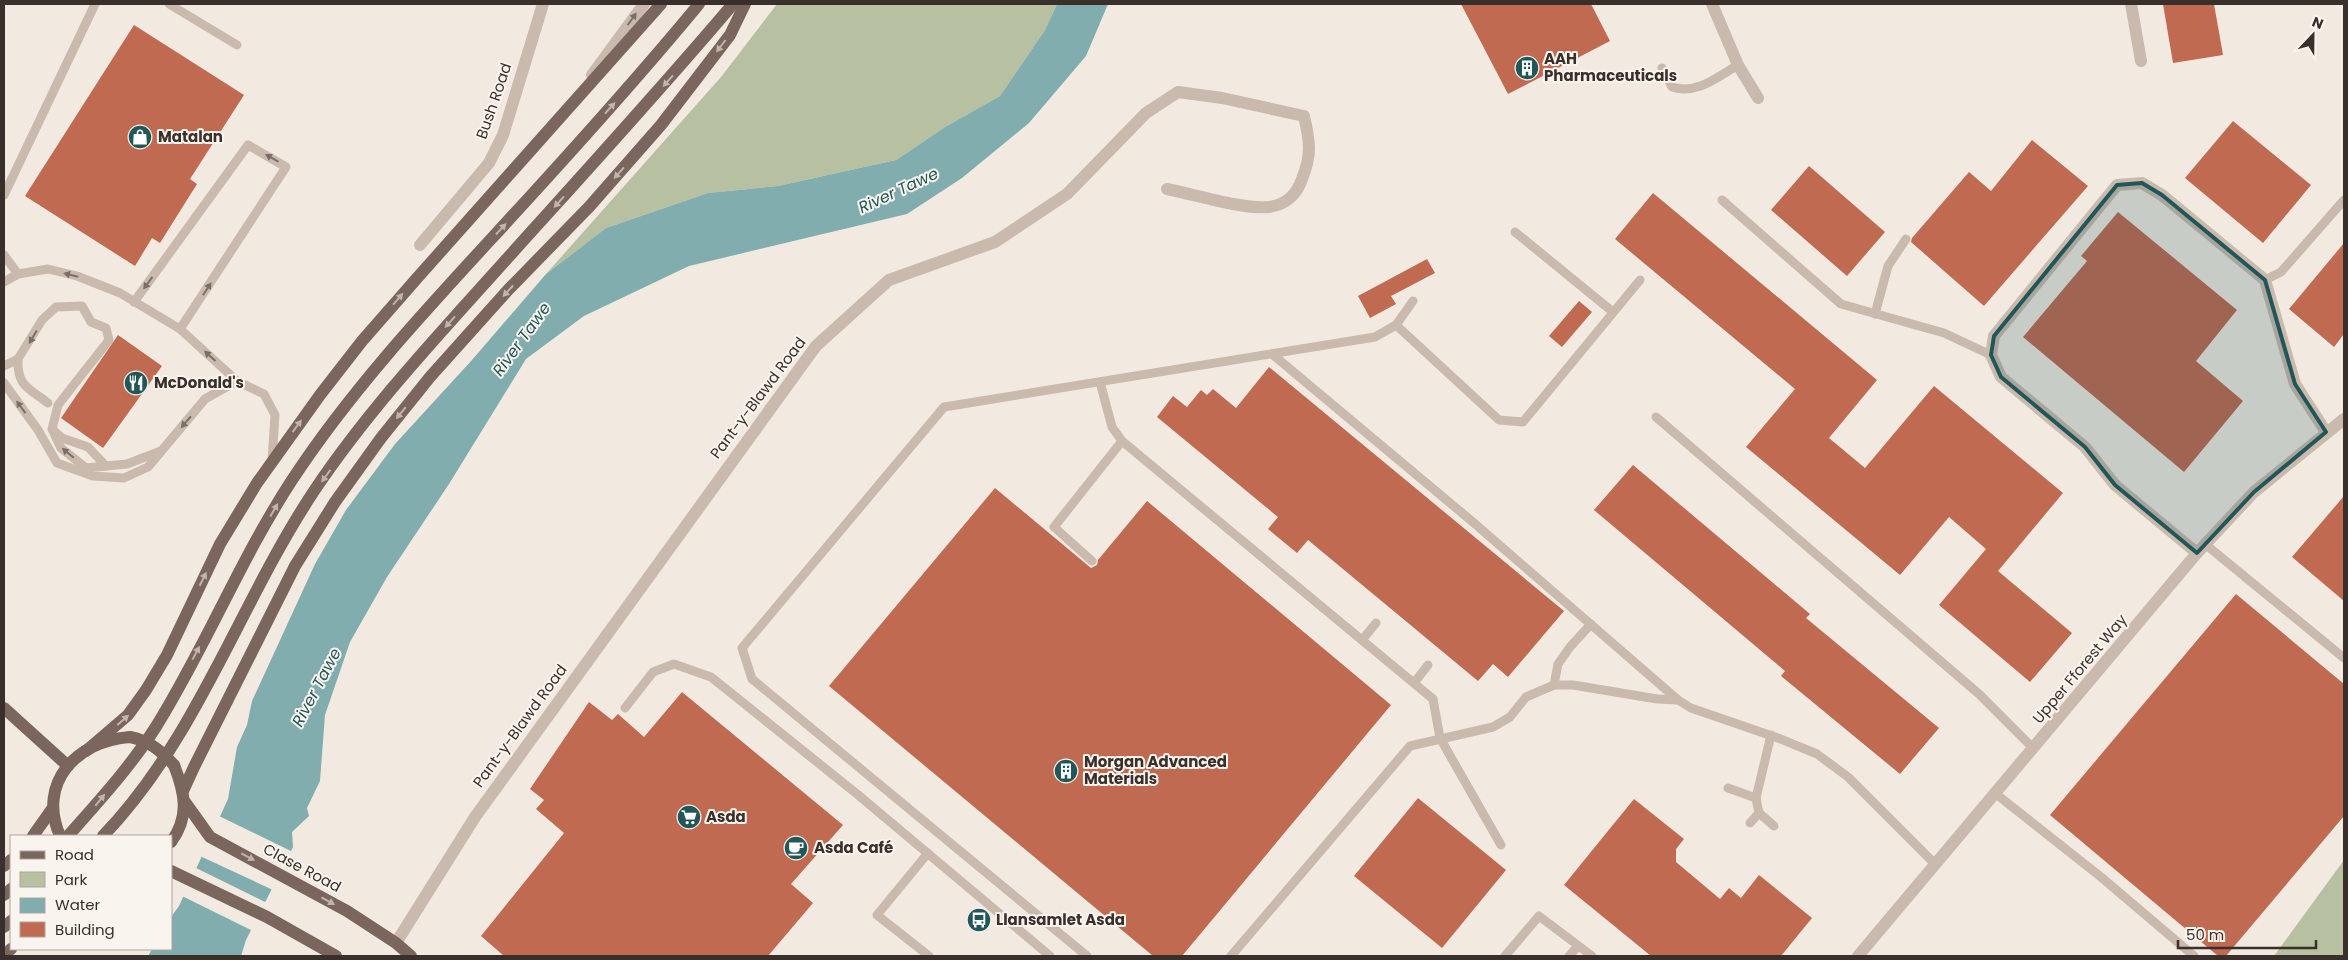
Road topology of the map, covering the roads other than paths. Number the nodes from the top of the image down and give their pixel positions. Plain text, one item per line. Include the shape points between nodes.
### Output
1 (95, 4) edge
2 (169, 4) edge
3 (543, 4) edge
4 (644, 4) edge
5 (662, 4) edge
6 (699, 4) edge
7 (733, 4) edge
8 (745, 4) edge
9 (1712, 4) edge
10 (2131, 4) edge
11 (237, 45) dead end
12 (2141, 61) dead end
13 (1738, 65) junction
14 (1662, 68) dead end
15 (1758, 98) dead end
16 (562, 115) junction
17 (1167, 189) dead end
18 (4, 194) edge
19 (1722, 200) dead end
20 (2344, 200) edge
21 (1516, 232) dead end
22 (1906, 239) dead end
23 (420, 245) dead end
24 (4, 255) edge
25 (18, 274) junction
26 (1640, 280) dead end
27 (2265, 280) junction
28 (4, 282) edge
29 (1413, 301) dead end
30 (134, 302) junction
31 (1613, 312) junction
32 (1875, 314) junction
33 (1396, 325) junction
34 (180, 329) junction
35 (1272, 354) junction
36 (1991, 355) junction
37 (18, 359) junction
38 (4, 366) edge
39 (237, 381) junction
40 (4, 382) edge
41 (1100, 382) junction
42 (48, 404) dead end
43 (1656, 417) dead end
44 (2344, 419) edge
45 (52, 429) junction
46 (2326, 432) junction
47 (1122, 441) junction
48 (161, 451) junction
49 (272, 461) junction
50 (106, 466) junction
51 (2206, 544) junction
52 (2197, 554) junction
53 (1092, 561) dead end
54 (1376, 622) dead end
55 (1592, 624) junction
56 (1362, 640) junction
57 (2344, 658) edge
58 (1428, 665) dead end
59 (1414, 683) junction
60 (1554, 685) junction
61 (1678, 700) junction
62 (4, 708) edge
63 (625, 708) dead end
64 (1771, 735) junction
65 (1440, 738) junction
66 (2034, 749) junction
67 (86, 751) junction
68 (68, 766) junction
69 (1728, 788) dead end
70 (1996, 794) junction
71 (184, 797) junction
72 (1756, 798) junction
73 (52, 809) junction
74 (1759, 813) junction
75 (1750, 823) dead end
76 (1774, 826) dead end
77 (34, 835) edge
78 (60, 835) edge
79 (69, 835) edge
80 (104, 835) edge
81 (172, 840) edge
82 (1501, 845) dead end
83 (928, 853) junction
84 (1936, 865) junction
85 (172, 871) edge
86 (396, 943) junction
87 (1578, 946) junction
88 (336, 956) edge
89 (411, 956) edge
90 (929, 956) edge
91 (1050, 956) edge
92 (1087, 956) edge
93 (1230, 956) edge
94 (1505, 956) edge
95 (1570, 956) edge
96 (1592, 956) edge
97 (1858, 956) edge
98 (2194, 956) edge

1 - 18 lane
2 - 11 lane
3 - 23 street, Bush Road via 503,135 488,163
16 -> 4 street
5 - 16 main road
79 -> 6 main road via 156,727 292,480 350,401
7 -> 80 main road via 371,414 314,491 276,554 196,708 153,775
8 -> 71 main road via 730,35 661,126 430,377 335,502 295,566 194,767
9 - 13 street
10 - 12 street
13 - 14 lane via 1700,87 1683,91 1672,88
13 - 15 street
49 -> 16 main road via 362,341
17 - 86 street, Pant-y-Blawd Road via 1250,206 1270,207 1284,202 1298,192 1306,170 1311,145 1304,116 1178,92 1146,113 1067,194 995,242 889,280 823,339 475,817
19 - 32 lane via 1841,304
20 - 27 lane via 2281,272
21 - 31 lane
22 - 32 lane via 1888,266
24 - 25 lane
25 - 28 lane
30 -> 25 lane via 77,276 48,269
26 - 31 lane
27 - 36 street via 2162,195 2142,184 2117,185 1994,336
27 - 46 street via 2295,384
29 - 33 lane
30 - 34 lane
34 -> 30 lane via 286,167 248,145
31 - 33 lane via 1523,422 1499,420
32 - 36 lane via 1944,332
33 - 35 lane via 1375,337
39 -> 34 lane
35 - 41 lane
35 - 55 lane
36 - 52 street via 2001,376 2085,447 2115,485
37 - 38 lane
37 - 42 lane via 18,373 23,386
45 -> 37 lane via 58,405 109,340 106,328 92,322 82,306 56,307 42,320
39 -> 48 lane via 205,399
39 - 49 lane via 264,394 275,415
48 -> 40 lane via 148,467 124,478 93,476 57,463
41 - 47 lane via 1112,427
41 - 92 lane via 944,407 742,648 752,679
43 - 66 lane via 1979,694
44 - 46 street, Upper Fforest Way
45 - 50 lane via 62,438 88,447
50 -> 45 lane via 86,468 61,448
46 - 51 street, Upper Fforest Way via 2254,492
47 - 53 lane via 1054,528
47 - 56 lane
48 - 50 lane via 127,464
67 -> 49 main road via 128,715 146,690 167,655 220,544
51 - 52 street, Upper Fforest Way
51 - 57 lane
52 - 66 street, Upper Fforest Way
54 - 56 lane
55 - 60 lane via 1558,664
55 - 61 lane
56 - 59 lane
58 - 59 lane
59 - 65 lane via 1433,699
60 - 61 lane
60 - 65 lane via 1526,697 1510,717 1493,727
61 - 64 lane via 1691,708
62 - 68 main road
63 - 83 lane via 653,672 674,664 711,677
64 - 72 lane
64 - 84 lane via 1817,754 1848,777
65 - 82 lane
65 - 93 lane via 1410,746
66 - 70 street, Upper Fforest Way
67 - 68 main road
67 - 71 main road, bridge via 108,741 130,737 140,739 160,750 174,765
68 - 73 main road via 55,787
69 - 72 lane
70 - 84 street, Upper Fforest Way
70 - 98 lane
71 - 81 main road via 183,822
71 -> 86 main road, Clase Road via 210,837 347,911
72 - 74 lane
73 - 77 main road
73 - 78 main road
74 - 75 lane
74 - 76 lane
83 - 90 lane via 877,915
83 - 91 lane
84 - 97 street, Upper Fforest Way
85 - 88 main road via 267,917
86 - 89 main road, Clase Road
87 - 94 lane via 1539,916
87 - 95 lane
87 - 96 lane

